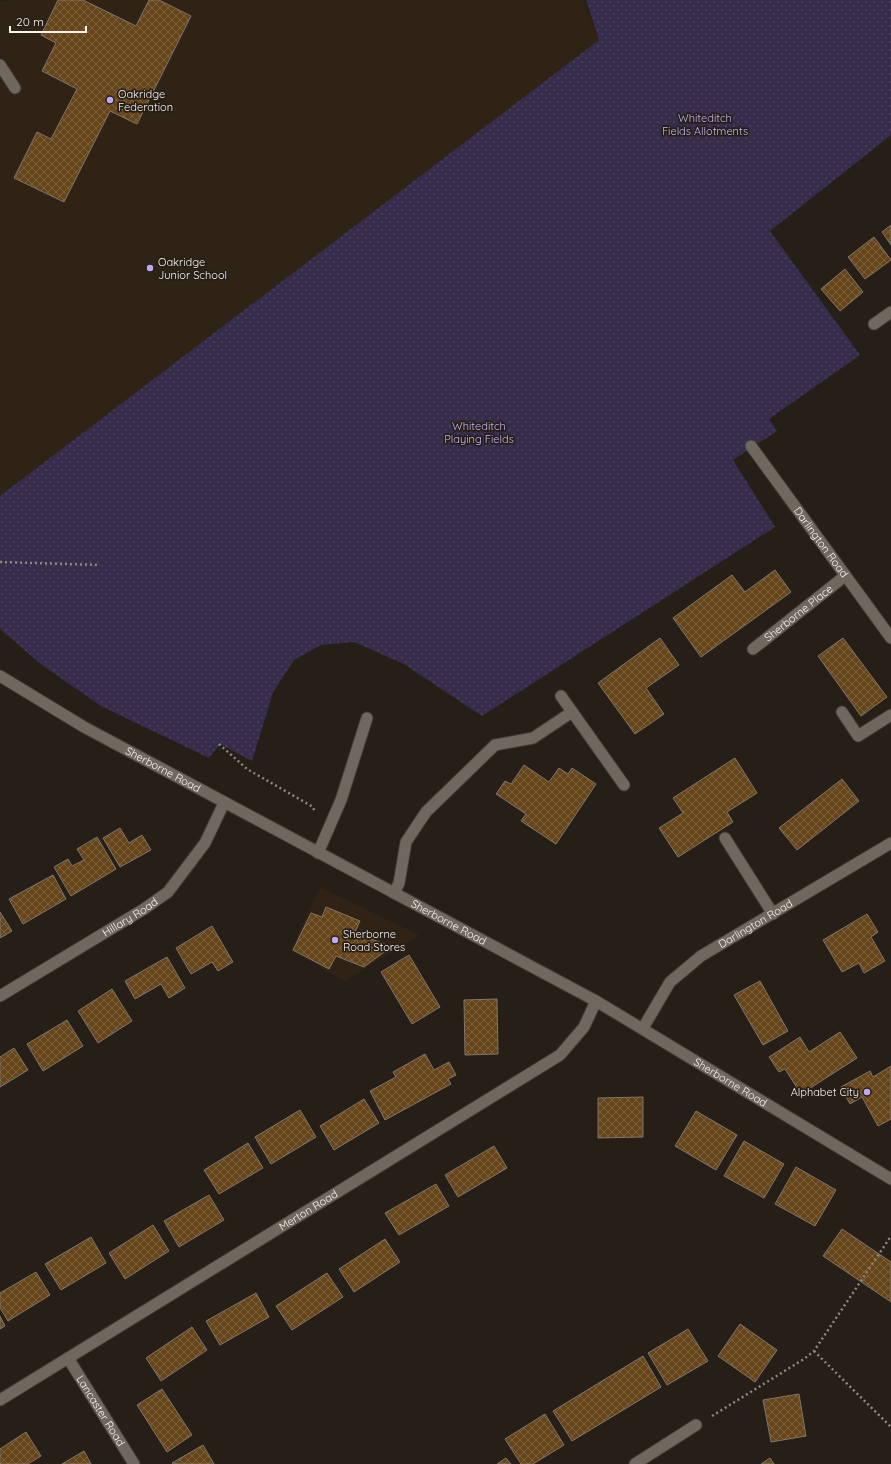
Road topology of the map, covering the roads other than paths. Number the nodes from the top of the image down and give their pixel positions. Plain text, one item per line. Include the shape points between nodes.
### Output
1 (0, 65) edge
2 (16, 88) dead end
3 (891, 312) edge
4 (874, 324) dead end
5 (751, 446) dead end
6 (845, 576) junction
7 (891, 638) edge
8 (752, 649) dead end
9 (0, 676) edge
10 (561, 696) dead end
11 (572, 712) junction
12 (842, 712) dead end
13 (891, 715) edge
14 (367, 718) dead end
15 (624, 785) dead end
16 (224, 803) junction
17 (725, 838) dead end
18 (891, 843) edge
19 (318, 853) junction
20 (394, 893) junction
21 (773, 914) junction
22 (0, 996) edge
23 (596, 1001) junction
24 (643, 1028) junction
25 (891, 1179) edge
26 (68, 1358) junction
27 (0, 1400) edge
28 (696, 1425) road end
29 (134, 1464) edge
30 (635, 1464) edge

1 - 2 street
3 - 4 street
5 - 6 street, Darlington Road
6 - 7 street, Darlington Road
6 - 8 street, Sherborne Place
9 - 16 street, Sherborne Road via 84,727
10 - 11 street
11 - 15 street
11 - 20 street via 533,738 495,745 426,812 406,842 399,883
12 - 13 street via 858,736
14 - 19 street via 341,800
16 - 19 street, Sherborne Road
16 - 22 street, Hillary Road via 205,843 168,892
17 - 21 street
18 - 21 street, Darlington Road
19 - 20 street, Sherborne Road
20 - 23 street, Sherborne Road
21 - 24 street, Darlington Road via 701,956 670,982
23 - 24 street, Sherborne Road
23 - 26 street, Merton Road via 584,1027 560,1055
24 - 25 street, Sherborne Road
26 - 27 street, Merton Road
26 - 29 street, Lancaster Road
28 - 30 street

